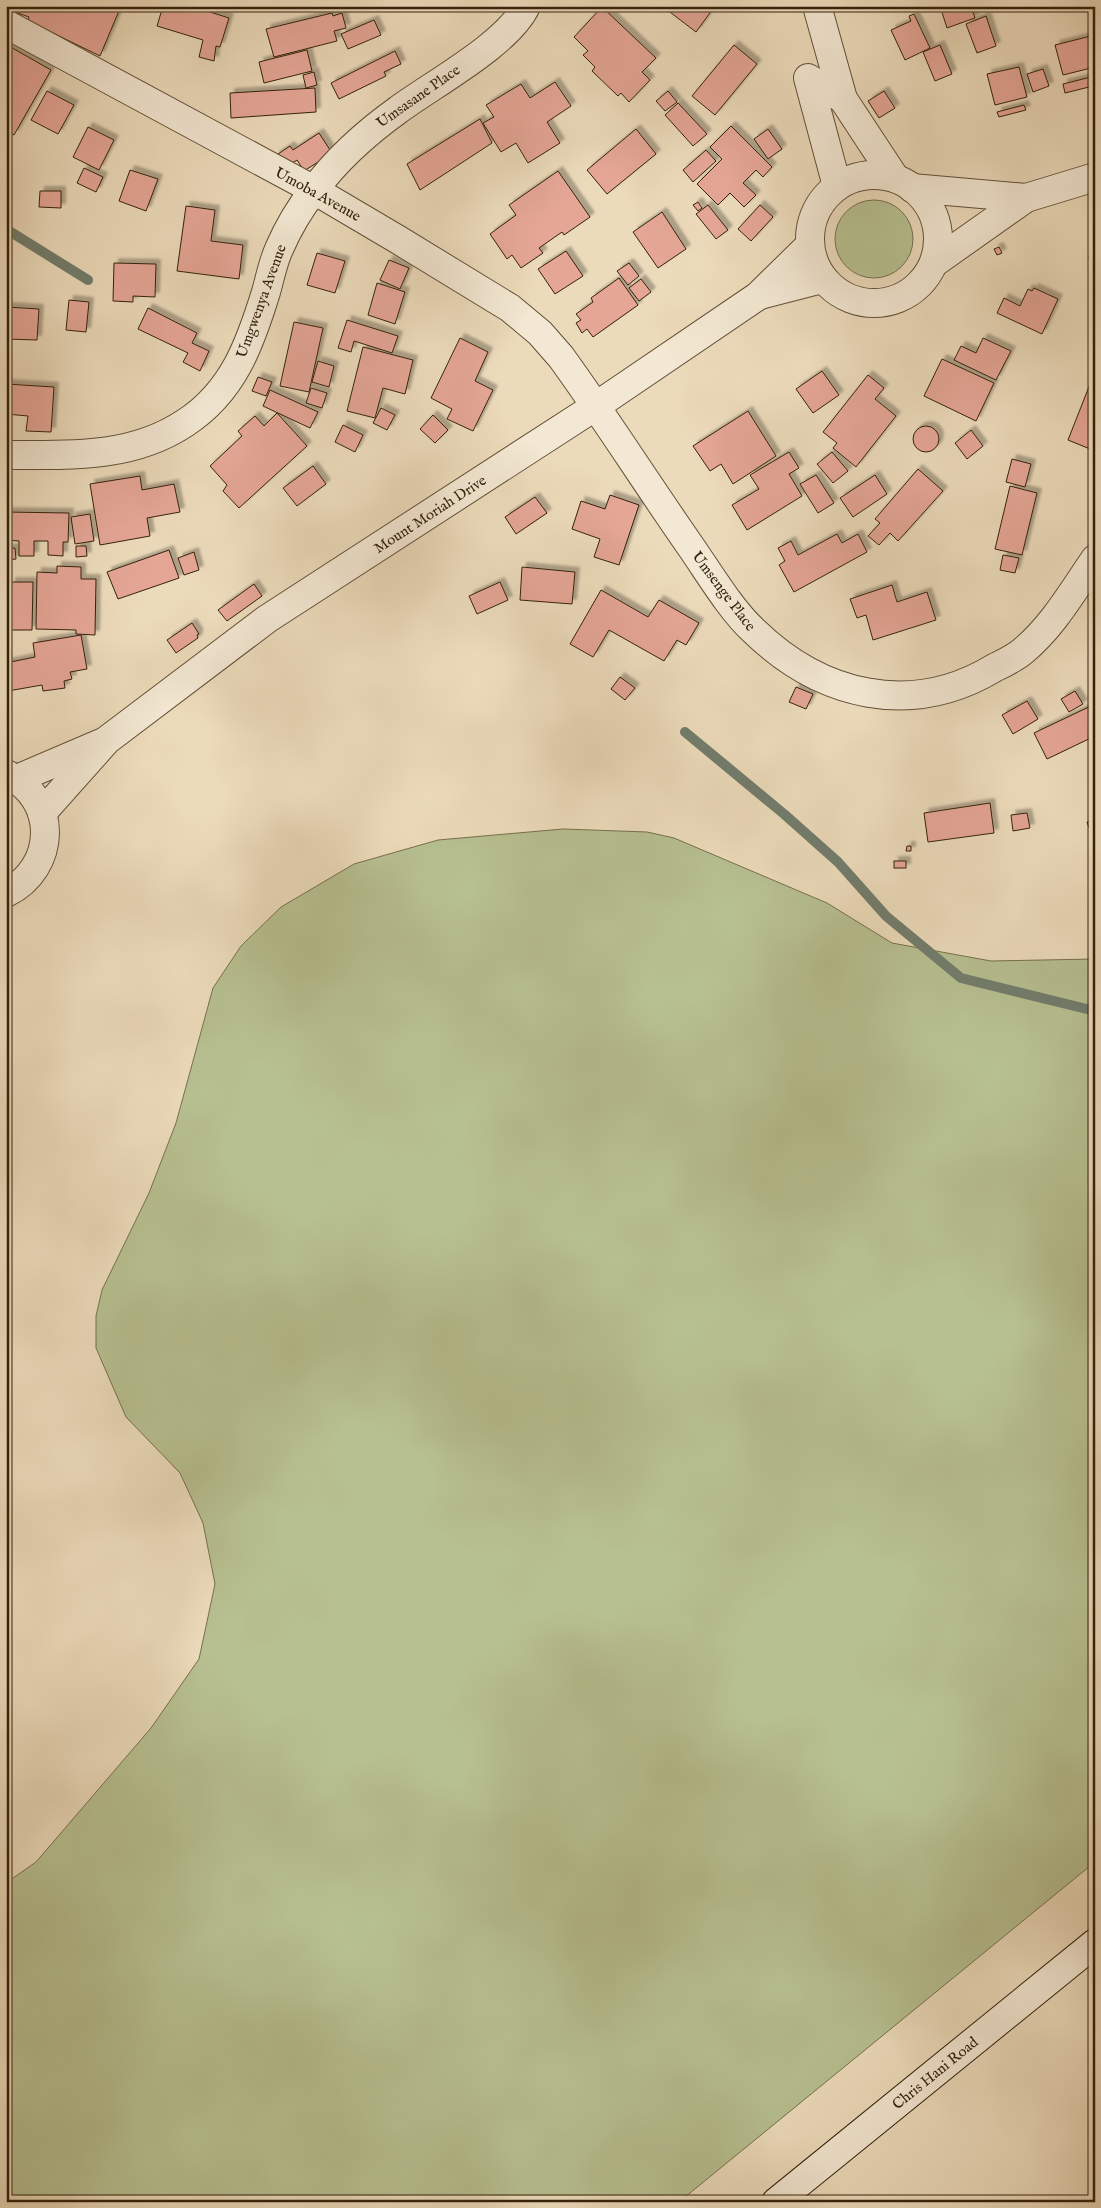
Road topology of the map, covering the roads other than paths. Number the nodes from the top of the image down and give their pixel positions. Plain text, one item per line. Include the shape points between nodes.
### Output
1 (526, 6) edge
2 (817, 6) edge
3 (6, 24) edge
4 (843, 99) junction
5 (1095, 177) edge
6 (904, 183) junction
7 (837, 186) junction
8 (314, 190) junction
9 (1026, 198) junction
10 (810, 245) junction
11 (934, 263) junction
12 (822, 279) junction
13 (758, 296) junction
14 (596, 406) junction
15 (6, 455) edge
16 (1095, 559) edge
17 (107, 740) junction
18 (12, 776) edge
19 (42, 813) junction
20 (6, 893) edge
21 (1095, 1943) edge
22 (776, 2202) edge

1 - 8 street, Umsasane Place via 502,37 365,134
2 - 4 street
3 - 8 street, Umoba Avenue
4 - 6 street
4 - 7 street via 808,78
5 - 9 street
6 - 7 street via 876,175 861,176
6 - 9 street
6 - 11 street via 927,202 935,220 938,242
7 - 10 street via 822,200 812,219
8 - 14 street, Umoba Avenue via 510,308 540,333
8 - 15 street, Umgwenya Avenue via 279,250 250,340 233,375 212,404 156,440 124,450
9 - 11 street
10 - 12 street via 814,264
10 - 13 street, Mount Moriah Drive
11 - 12 street via 922,283 904,296 883,303 860,303 839,294
12 - 13 street, Mount Moriah Drive
13 - 14 street, Mount Moriah Drive
14 - 16 street, Umsenge Place via 710,575 752,630 792,664 830,683 882,695 933,693 979,677 1023,651 1054,619
14 - 17 street, Mount Moriah Drive via 268,619
17 - 18 street, Mount Moriah Drive
17 - 19 street, Mount Moriah Drive
18 - 19 street, Mount Moriah Drive via 33,794
19 - 20 street, Mount Moriah Drive via 46,834 42,854 33,872 18,887
21 - 22 street, Chris Hani Road

